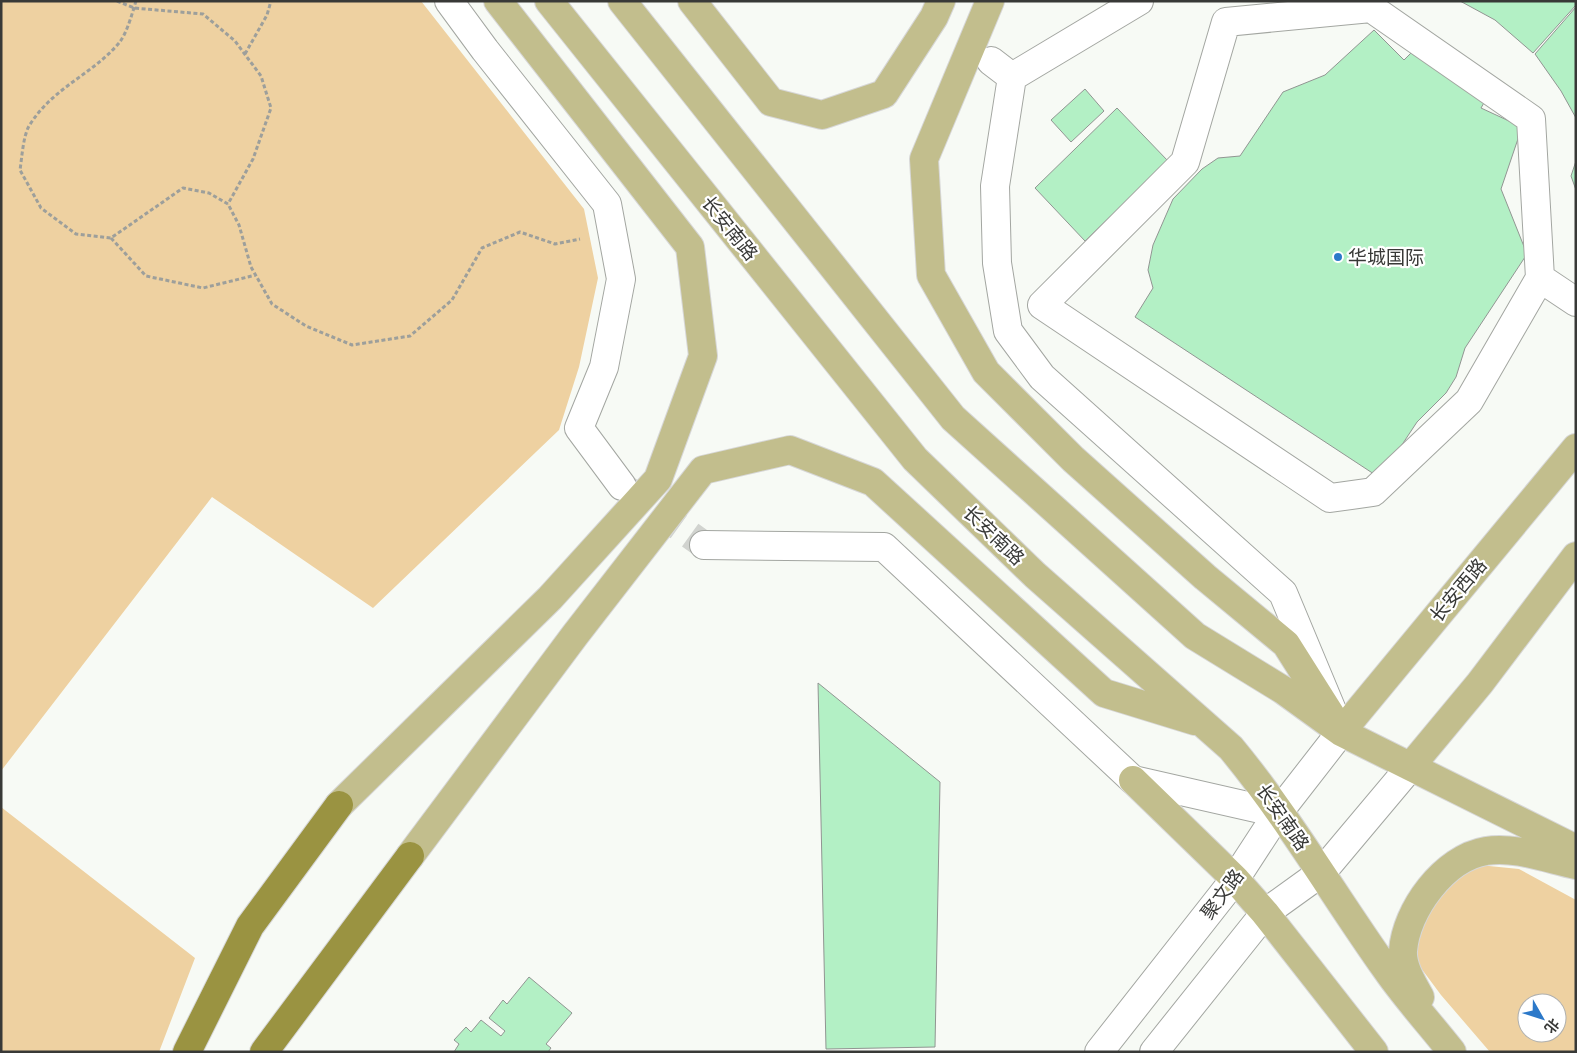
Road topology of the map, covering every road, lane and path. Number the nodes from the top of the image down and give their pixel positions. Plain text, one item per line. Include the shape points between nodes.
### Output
1 (117, 1) edge
2 (136, 1) edge
3 (271, 1) edge
4 (449, 1) edge
5 (498, 1) edge
6 (549, 1) edge
7 (622, 1) edge
8 (692, 1) edge
9 (941, 1) edge
10 (990, 1) edge
11 (1139, 1) edge
12 (134, 8) junction
13 (245, 54) junction
14 (991, 61) dead end
15 (1012, 77) junction
16 (228, 204) junction
17 (111, 238) junction
18 (580, 240) dead end
19 (256, 275) junction
20 (1540, 278) junction
21 (1576, 302) edge
22 (1576, 448) edge
23 (622, 486) tunnel mouth
24 (704, 545) tunnel mouth
25 (1576, 556) edge
26 (1204, 724) junction
27 (1341, 732) junction
28 (1411, 766) junction
29 (1133, 780) junction
30 (339, 805) joint
31 (1278, 813) junction
32 (1576, 849) edge
33 (410, 856) joint
34 (1576, 864) edge
35 (1322, 872) junction
36 (1235, 879) junction
37 (1265, 913) junction
38 (1447, 1046) edge
39 (187, 1052) edge
40 (264, 1052) edge
41 (1099, 1052) edge
42 (1154, 1052) edge
43 (1374, 1052) edge

1 - 12 path
2 - 12 path
3 - 13 path via 267,15
4 - 23 street via 607,204 621,279 604,366 579,428
5 - 30 main road via 690,247 703,356 658,479 550,598
6 - 26 main road, 长安南路 via 915,459 1035,575
7 - 27 main road via 953,418 1195,636 1283,690
8 - 9 main road via 771,102 822,115 884,94 934,18
10 - 27 main road via 924,158 931,275 986,372 1073,459 1205,577 1286,644
11 - 15 street
12 - 13 path via 203,14 235,41
12 - 17 path via 120,42 44,106 28,127 20,170 41,208 76,234
13 - 16 path via 262,76 271,108 253,159
14 - 15 street
15 - 27 street via 995,186 997,263 1008,332 1042,377 1284,593
16 - 17 path via 209,193 183,188
16 - 19 path
17 - 19 path via 146,276 203,288
18 - 19 path via 555,244 520,232 482,248 452,300 410,336 352,345 306,326 272,304
20 - 20 street via 1531,119 1371,8 1226,22 1185,162 1042,305 1330,498 1373,492 1469,401
20 - 21 street
22 - 27 main road, 长安西路
24 - 29 street via 884,547
25 - 28 main road via 1480,683
26 - 31 main road, 长安南路 via 1232,748 1258,780
26 - 33 main road via 1104,693 873,482 790,450 703,470
27 - 28 main road
27 - 31 street, 聚文路
28 - 32 main road
28 - 35 street
29 - 31 street
29 - 36 main road
30 - 39 highway via 250,926
31 - 35 main road, 长安南路
31 - 36 street, 聚文路
33 - 40 highway
34 - 38 main road via 1514,852 1483,851 1454,866 1424,897 1413,917 1403,952 1408,972
35 - 37 street
35 - 38 main road, 长安南路 via 1386,970
36 - 37 main road
36 - 41 street, 聚文路
37 - 42 street
37 - 43 main road

